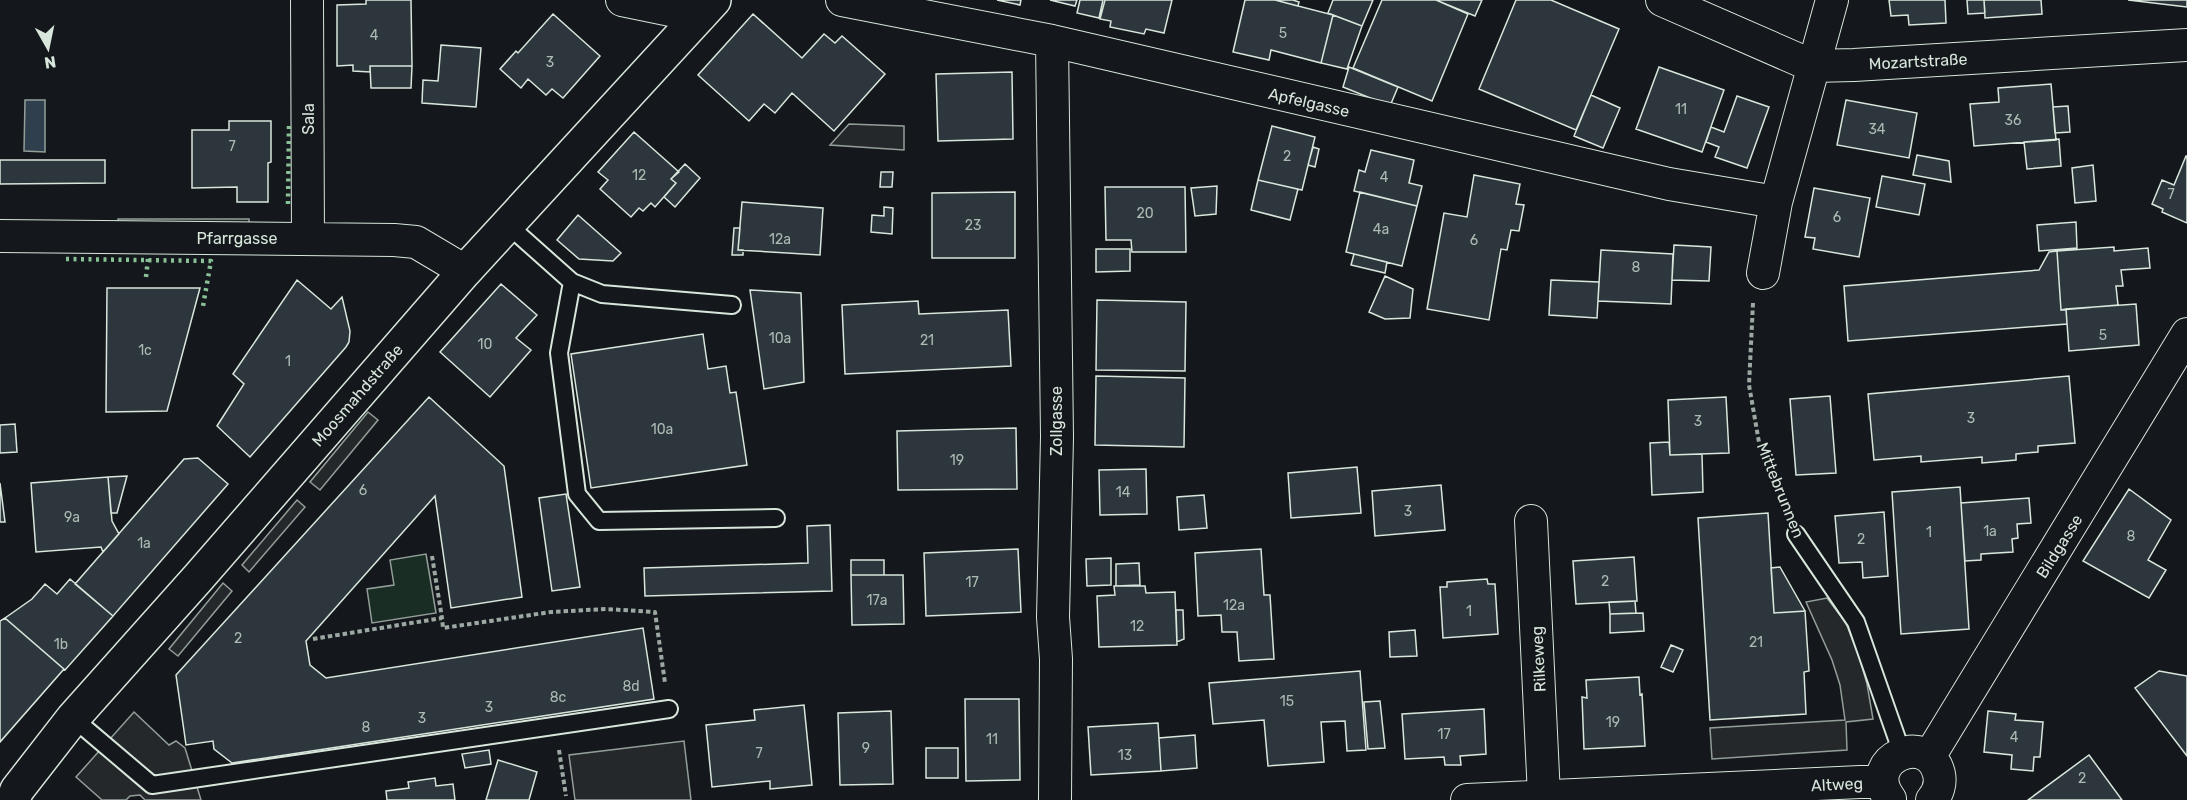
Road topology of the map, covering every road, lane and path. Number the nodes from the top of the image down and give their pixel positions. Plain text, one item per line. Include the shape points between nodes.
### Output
1 (307, 0) edge
2 (622, 0) edge
3 (842, 0) edge
4 (1662, 0) edge
5 (1832, 0) edge
6 (707, 8) edge
7 (1052, 41) junction
8 (2187, 45) edge
9 (1814, 66) junction
10 (1776, 202) junction
11 (508, 225) junction
12 (0, 237) edge
13 (308, 238) junction
14 (465, 272) junction
15 (1763, 273) joint
16 (572, 282) junction
17 (732, 305) dead end
18 (2187, 334) edge
19 (776, 519) dead end
20 (1531, 522) dead end
21 (1796, 534) joint
22 (432, 556) dead end
23 (442, 618) junction
24 (313, 639) dead end
25 (669, 709) joint
26 (73, 718) junction
27 (555, 726) junction
28 (1915, 755) junction
29 (1886, 790) edge
30 (566, 796) dead end
31 (1544, 796) junction
32 (13, 800) edge
33 (1054, 800) edge
34 (1467, 800) edge
35 (1932, 800) edge

1 - 13 street, Sala
2 - 6 street
3 - 7 street, Apfelgasse
4 - 9 street, Mozartstraße
5 - 9 street
6 - 11 street, Moosmahdstraße
7 - 10 street, Apfelgasse via 1570,162
7 - 33 street, Zollgasse via 1057,437
8 - 9 street, Mozartstraße
9 - 10 street
10 - 15 street
11 - 14 street, Moosmahdstraße
11 - 16 lane
12 - 13 street, Pfarrgasse
13 - 14 street, Pfarrgasse via 416,242
14 - 26 street, Moosmahdstraße
15 - 21 path, Mittebrunnen via 1754,282 1749,385 1761,448
16 - 17 lane via 602,294
16 - 19 lane via 559,353 577,494 599,521
18 - 28 street, Bildgasse
20 - 31 street, Rilkeweg
21 - 28 lane, Mittebrunnen via 1856,622
22 - 23 path
23 - 24 path
23 - 25 path via 443,628 551,612 655,612
25 - 27 lane
26 - 27 lane via 152,784
26 - 32 street, Moosmahdstraße
27 - 30 path
28 - 29 street, Bildgasse via 1888,764
28 - 35 street via 1939,771
29 - 31 street, Altweg via 1858,783
31 - 34 street, Altweg

